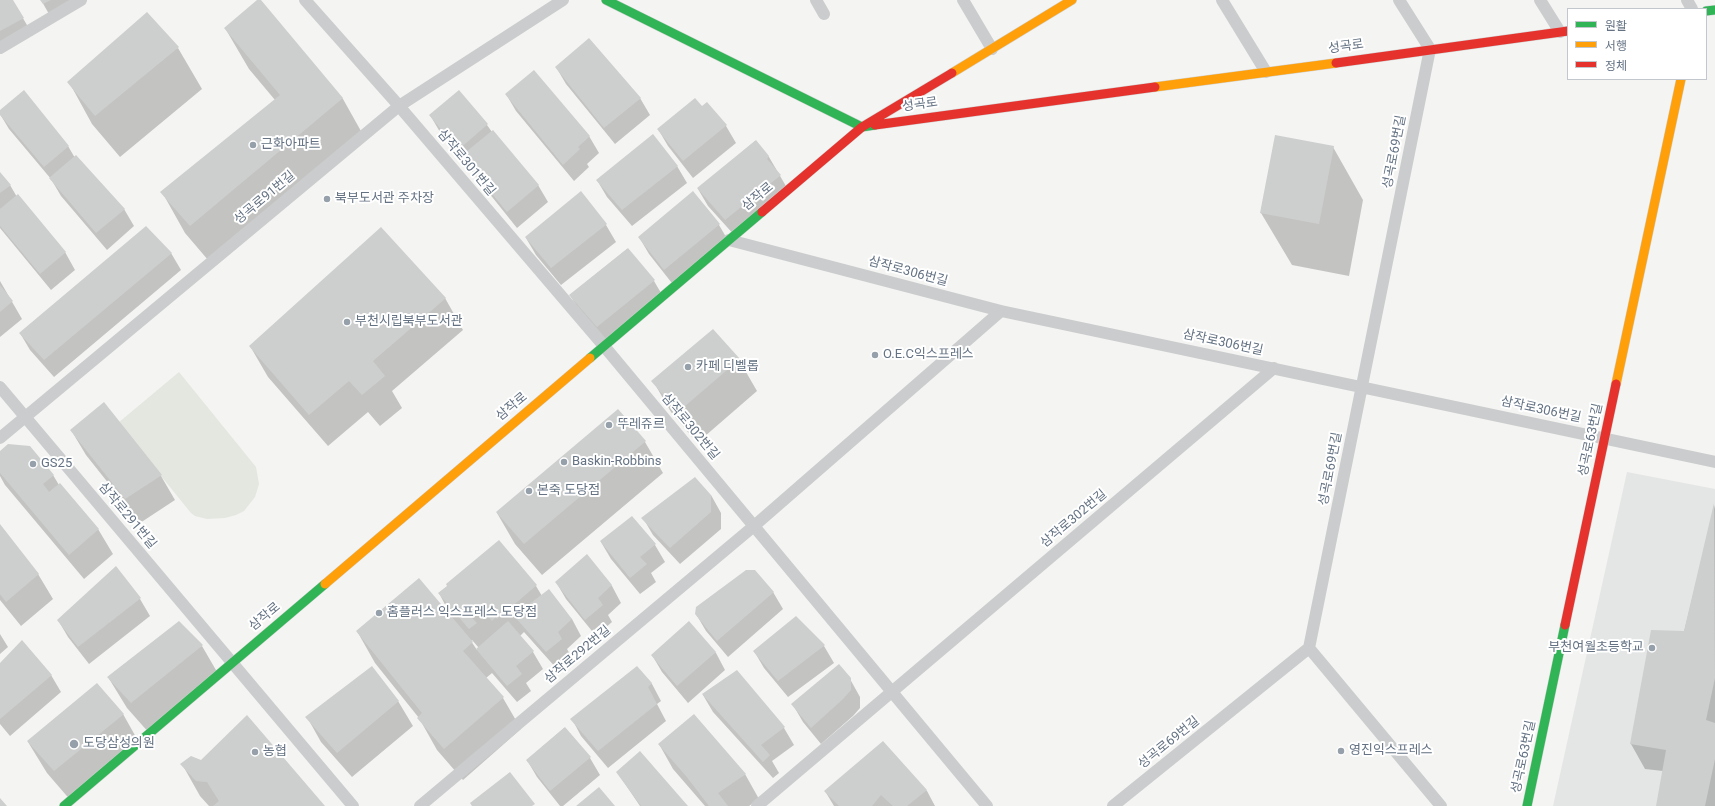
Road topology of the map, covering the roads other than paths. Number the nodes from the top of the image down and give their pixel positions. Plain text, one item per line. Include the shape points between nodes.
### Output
1 (81, 0) edge
2 (305, 0) edge
3 (563, 0) edge
4 (606, 0) edge
5 (816, 0) edge
6 (963, 0) edge
7 (1072, 0) edge
8 (1222, 0) edge
9 (1399, 0) edge
10 (1540, 0) edge
11 (824, 14) dead end
12 (1564, 31) edge
13 (0, 48) edge
14 (992, 49) junction
15 (1430, 49) junction
16 (1266, 72) junction
17 (1681, 80) edge
18 (399, 106) junction
19 (862, 127) junction
20 (729, 240) junction
21 (1001, 311) junction
22 (604, 346) junction
23 (1274, 368) junction
24 (0, 387) edge
25 (1362, 387) junction
26 (25, 417) junction
27 (0, 438) edge
28 (1605, 438) junction
29 (1715, 462) edge
30 (754, 526) junction
31 (1309, 648) junction
32 (232, 663) junction
33 (892, 692) junction
34 (64, 806) edge
35 (353, 806) edge
36 (420, 806) edge
37 (757, 806) edge
38 (987, 806) edge
39 (1113, 806) edge
40 (1442, 806) edge
41 (1527, 806) edge

1 - 13 lane
2 - 18 lane, 삼작로301번길
3 - 18 lane, 성곡로91번길
4 - 19 street
5 - 11 lane
6 - 14 lane
7 - 14 street, 삼작로
8 - 16 lane
9 - 15 lane
10 - 12 lane, 성곡로
12 - 15 street, 성곡로
14 - 19 street, 삼작로
15 - 16 street, 성곡로
15 - 25 lane, 성곡로69번길
16 - 19 street, 성곡로
17 - 28 street, 성곡로63번길
18 - 22 lane, 삼작로301번길
18 - 26 lane, 성곡로91번길
19 - 20 street, 삼작로
20 - 21 lane, 삼작로306번길
20 - 22 street, 삼작로
21 - 23 lane, 삼작로306번길
21 - 30 lane
22 - 30 lane, 삼작로302번길
22 - 32 street, 삼작로
23 - 25 lane, 삼작로306번길
23 - 33 lane, 삼작로302번길
24 - 26 lane, 삼작로291번길
25 - 28 lane, 삼작로306번길
25 - 31 lane, 성곡로69번길
26 - 27 lane, 성곡로91번길
26 - 32 lane, 삼작로291번길
28 - 29 lane, 삼작로306번길
28 - 41 street, 성곡로63번길
30 - 33 lane, 삼작로302번길
30 - 36 lane, 삼작로292번길
31 - 39 lane, 성곡로69번길
31 - 40 lane
32 - 34 street, 삼작로
32 - 35 lane
33 - 37 lane
33 - 38 lane, 삼작로302번길

